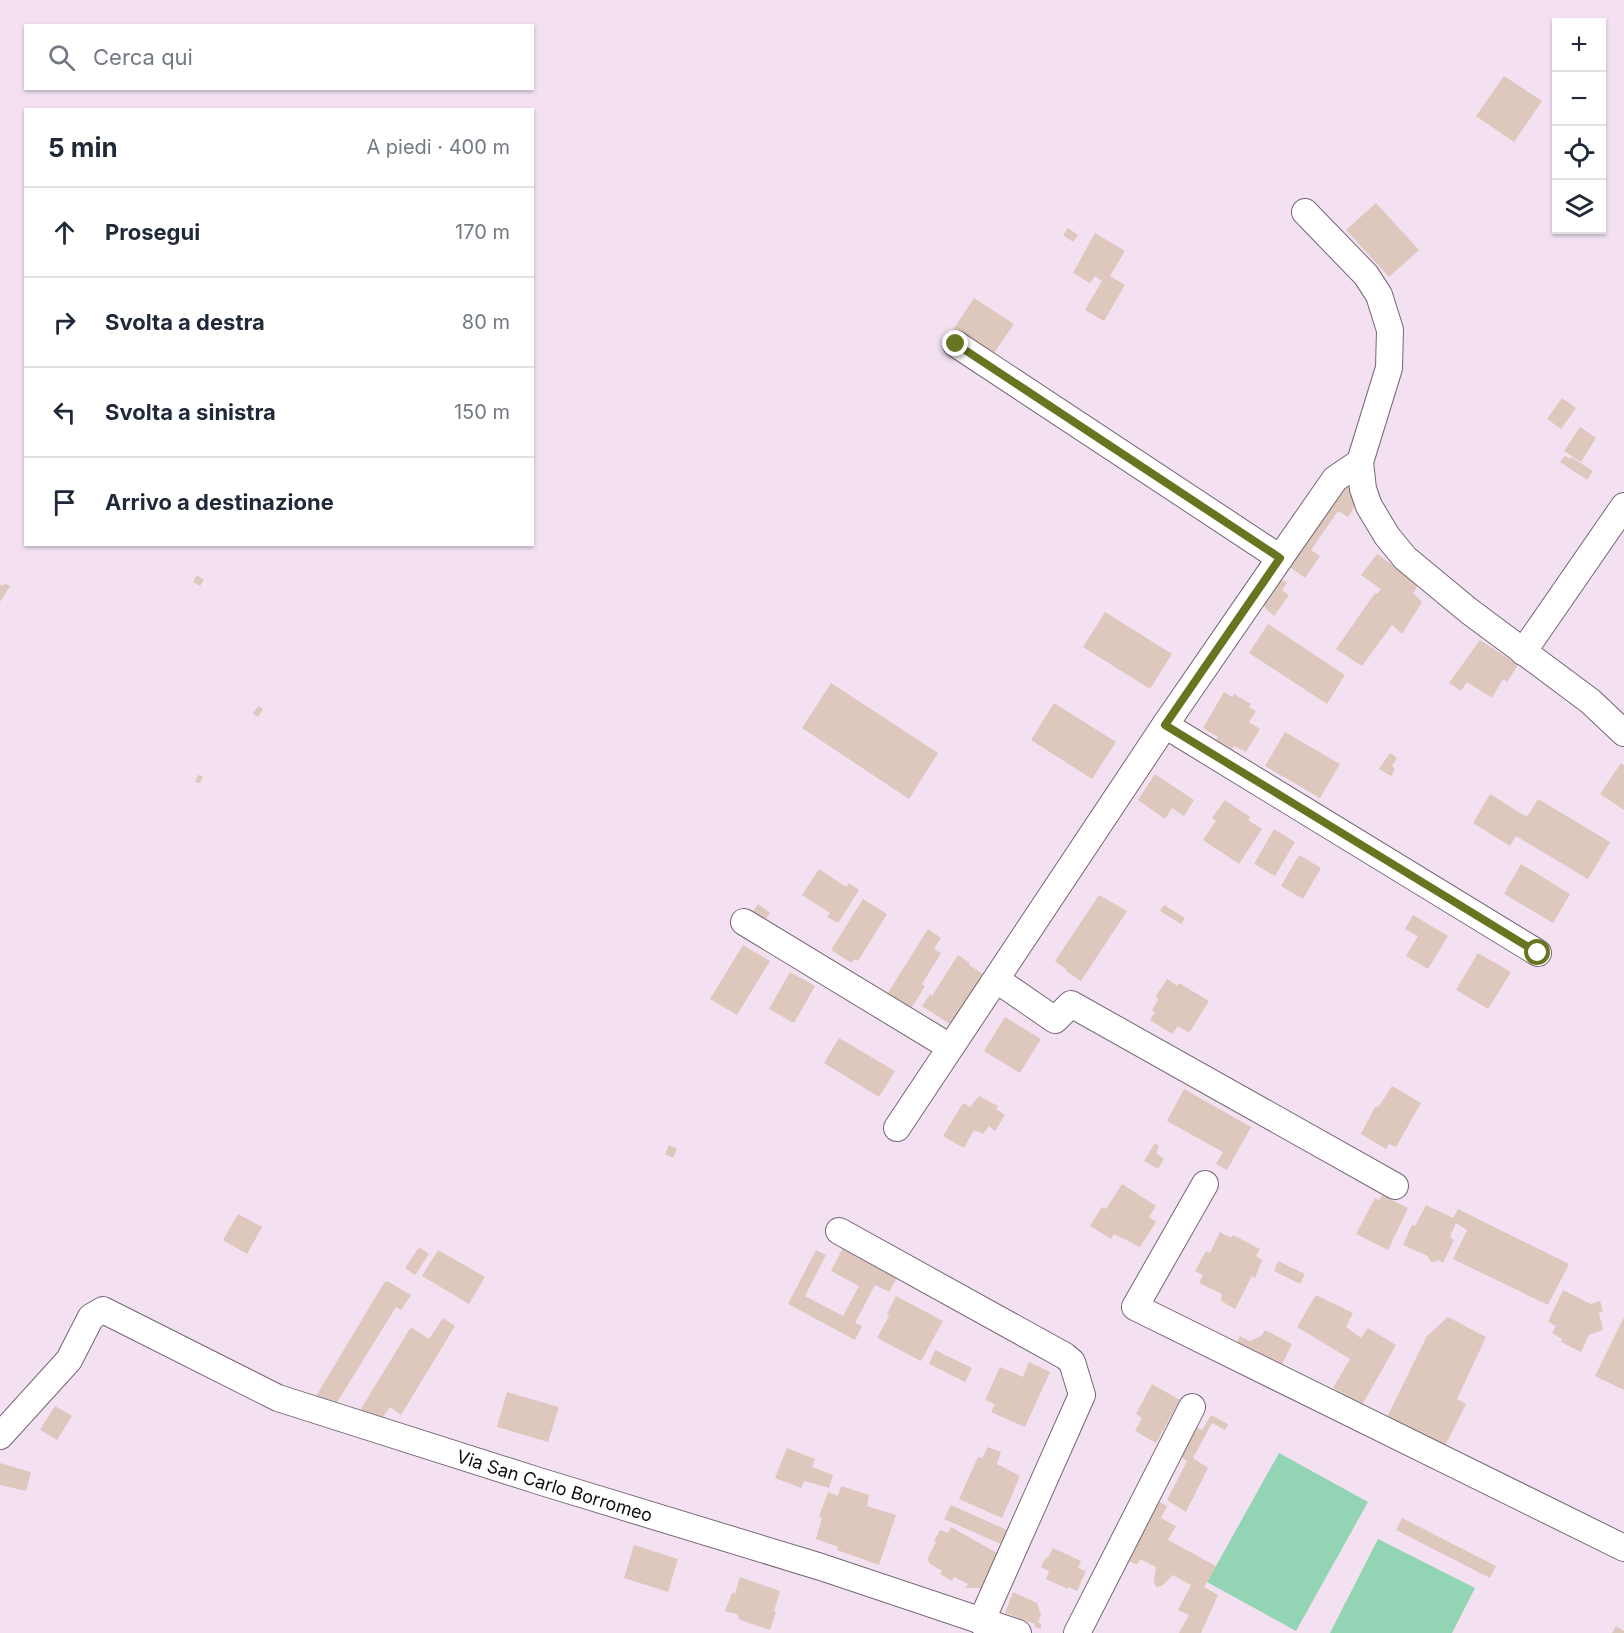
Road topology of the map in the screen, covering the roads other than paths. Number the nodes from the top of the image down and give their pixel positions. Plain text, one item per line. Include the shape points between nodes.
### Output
1 (1305, 212) dead end
2 (956, 344) dead end
3 (1360, 462) junction
4 (1624, 506) edge
5 (1280, 558) junction
6 (1523, 652) junction
7 (1165, 725) junction
8 (1624, 733) edge
9 (744, 922) dead end
10 (1538, 953) dead end
11 (997, 980) junction
12 (950, 1047) junction
13 (897, 1128) dead end
14 (1205, 1184) dead end
15 (1395, 1186) dead end
16 (839, 1231) dead end
17 (1192, 1407) dead end
18 (0, 1436) edge
19 (1624, 1548) edge
20 (981, 1622) junction
21 (1018, 1633) edge
22 (1077, 1633) edge

1 - 3 street via 1366,275 1379,295 1390,330 1389,368
2 - 5 street
3 - 5 street via 1335,480
3 - 6 street via 1369,506 1405,558
4 - 6 street
5 - 7 street
6 - 8 street via 1590,701
7 - 10 street
7 - 11 street
9 - 12 street
11 - 12 street
11 - 15 street via 1055,1020 1071,1004
12 - 13 street
14 - 19 street via 1135,1307
16 - 20 street via 1072,1362 1082,1395
17 - 22 street
18 - 20 street, Via San Carlo Borromeo via 69,1360 91,1317 103,1310 279,1398 821,1567
20 - 21 street, Via San Carlo Borromeo

